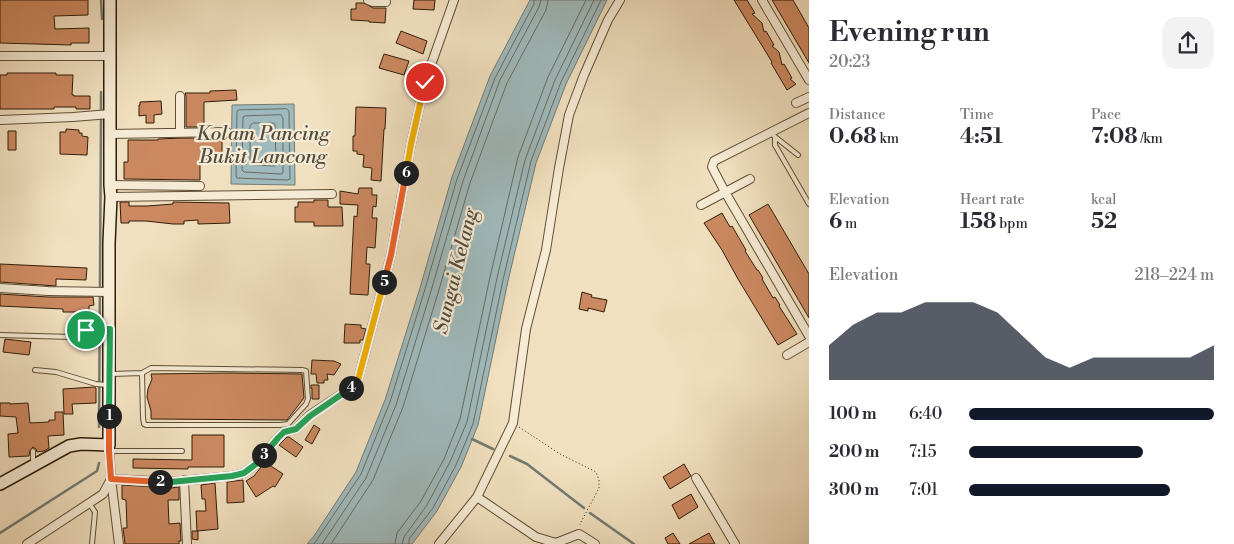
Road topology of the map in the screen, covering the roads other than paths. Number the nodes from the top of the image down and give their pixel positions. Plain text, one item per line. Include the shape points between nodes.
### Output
1 (110, 0) edge
2 (368, 0) edge
3 (454, 0) edge
4 (620, 0) edge
5 (762, 0) edge
6 (386, 2) dead end
7 (0, 56) edge
8 (110, 56) junction
9 (809, 80) edge
10 (180, 96) dead end
11 (809, 96) edge
12 (796, 103) dead end
13 (809, 113) edge
14 (110, 114) junction
15 (0, 120) edge
16 (226, 132) dead end
17 (180, 133) junction
18 (110, 134) junction
19 (773, 135) junction
20 (798, 154) dead end
21 (750, 179) dead end
22 (110, 185) junction
23 (200, 186) dead end
24 (725, 192) junction
25 (332, 194) dead end
26 (111, 197) junction
27 (701, 204) dead end
28 (809, 204) edge
29 (0, 288) edge
30 (103, 292) junction
31 (105, 329) junction
32 (0, 335) edge
33 (809, 336) edge
34 (809, 342) edge
35 (787, 355) dead end
36 (35, 370) dead end
37 (142, 373) junction
38 (106, 382) junction
39 (109, 448) junction
40 (33, 451) dead end
41 (182, 451) dead end
42 (34, 464) junction
43 (696, 478) dead end
44 (111, 479) junction
45 (184, 480) junction
46 (0, 484) edge
47 (477, 497) junction
48 (89, 503) junction
49 (556, 543) edge
50 (27, 544) edge
51 (92, 544) edge
52 (118, 544) edge
53 (187, 544) edge
54 (438, 544) edge
55 (596, 544) edge
56 (735, 544) edge

1 - 8 street
2 - 6 street
3 - 45 street via 425,82 391,255 358,380 296,429 284,432 244,473
4 - 47 street via 584,75 569,115 546,250 526,329 513,423
5 - 9 street
7 - 8 street
8 - 14 street
10 - 17 street
11 - 12 street
13 - 19 street
14 - 15 street
14 - 18 street
16 - 17 street
17 - 18 street
18 - 22 street
19 - 20 lane
19 - 24 street via 714,161 712,167
19 - 28 lane via 775,145
21 - 24 street
22 - 23 street
22 - 26 street
24 - 27 street
24 - 33 street
25 - 26 street
26 - 30 street
29 - 30 street
30 - 31 street
31 - 32 lane via 86,330 69,338
31 - 38 street
34 - 35 street
36 - 38 lane
37 - 37 lane via 150,368 302,370 306,372 308,399 288,424 146,425
37 - 38 lane
38 - 39 street
39 - 41 lane
39 - 42 street via 81,444 68,446
39 - 44 street
40 - 42 lane
42 - 46 street
43 - 56 street
44 - 45 street
44 - 48 street via 102,494
44 - 52 street
45 - 53 street
47 - 49 street via 536,537
47 - 54 street
48 - 50 street
48 - 51 lane via 95,512
49 - 55 street via 579,534

